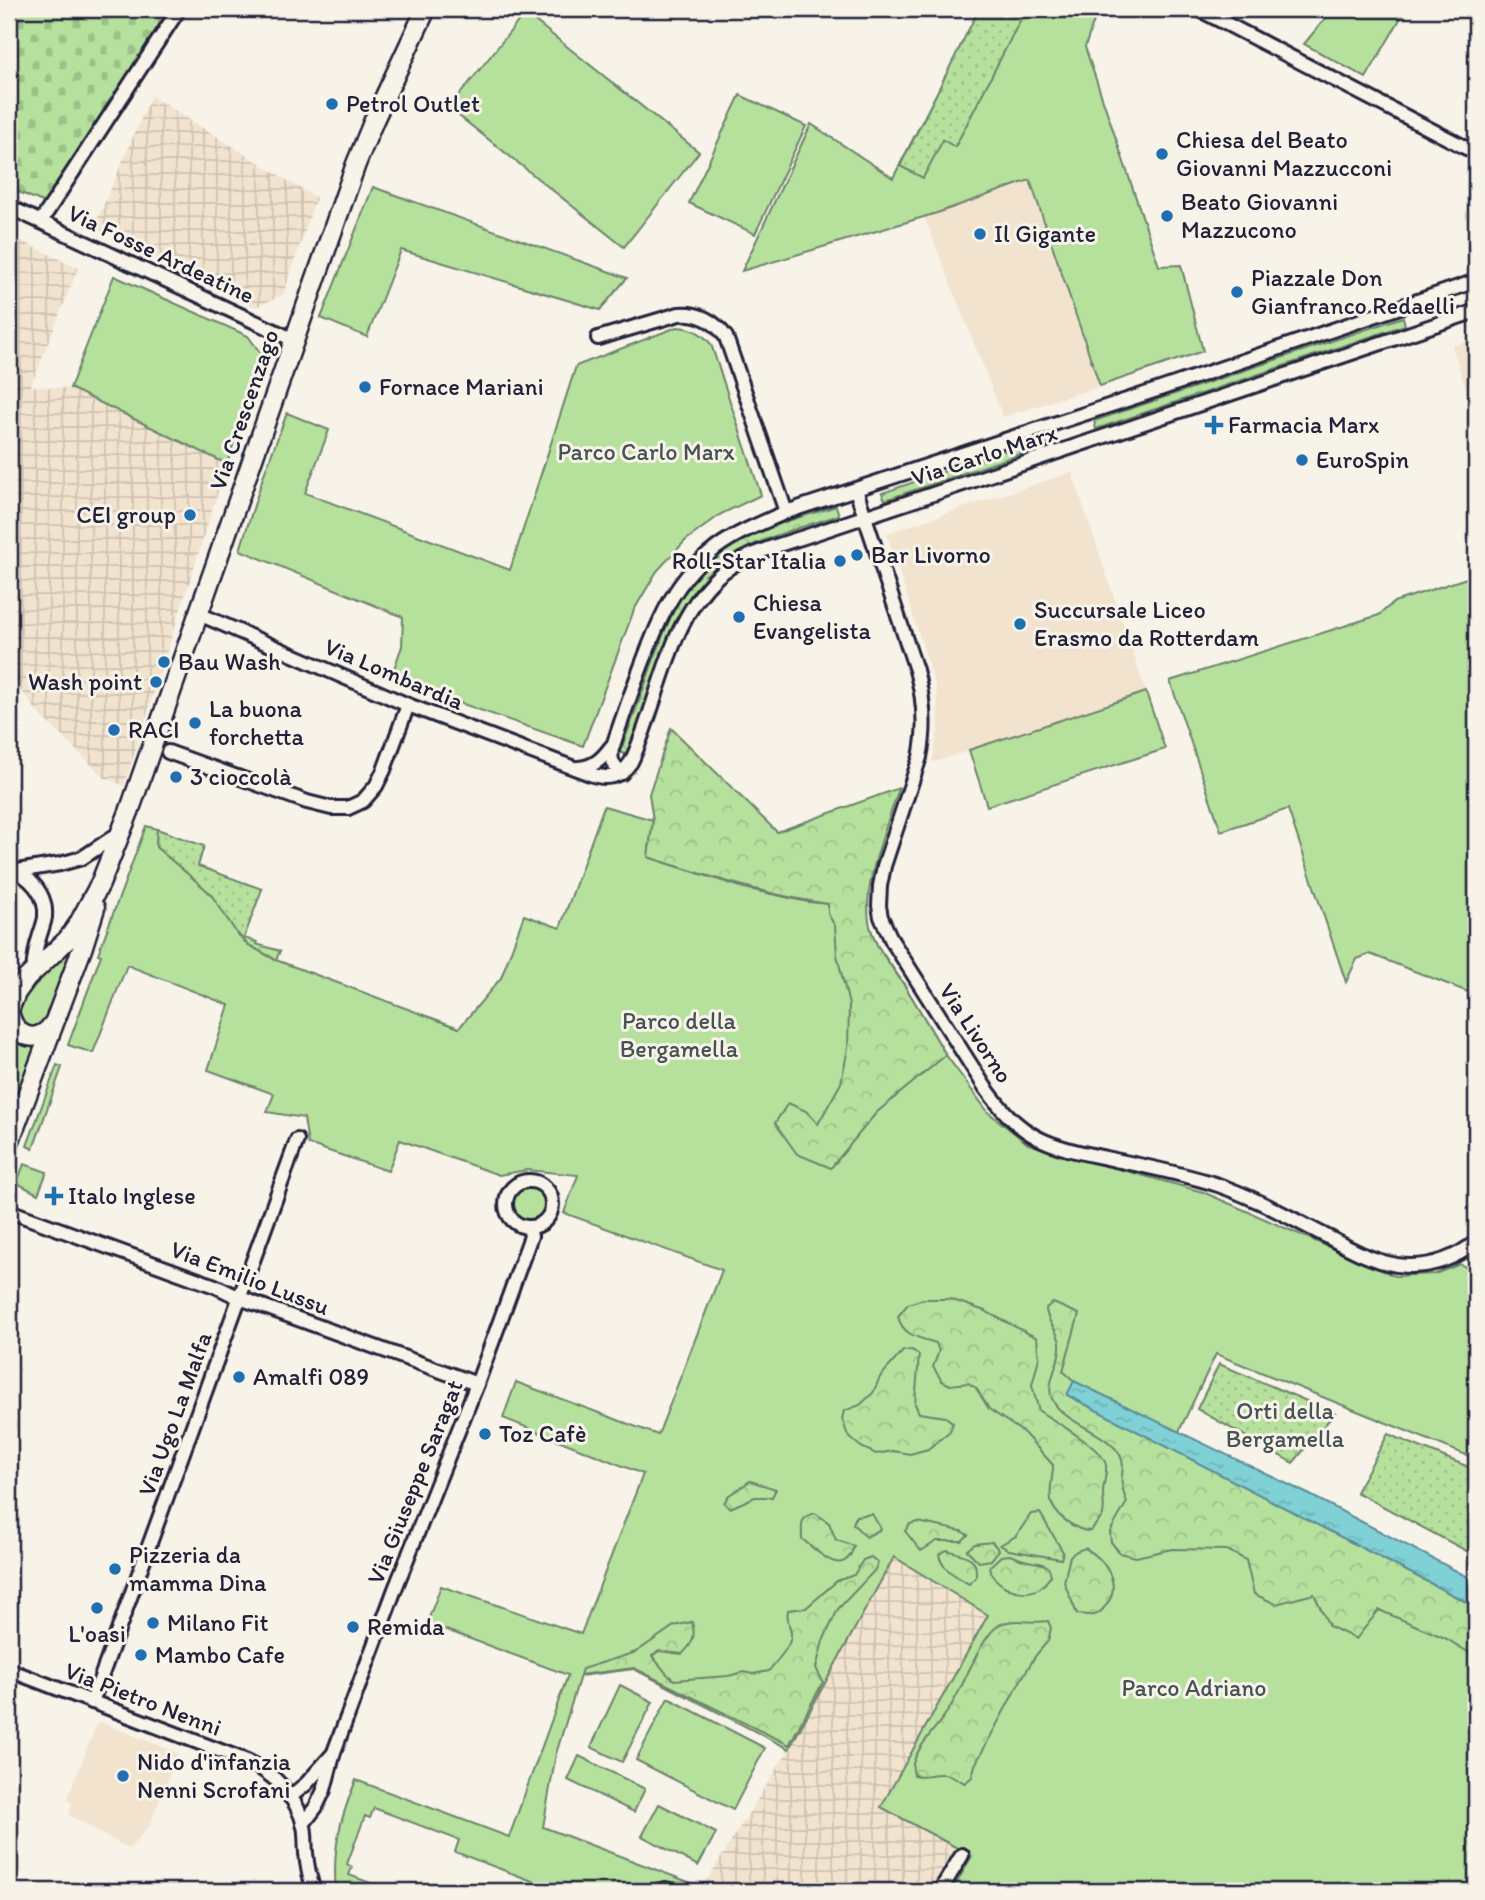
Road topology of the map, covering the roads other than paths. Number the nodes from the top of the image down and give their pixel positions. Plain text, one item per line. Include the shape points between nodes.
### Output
1 (178, 9) edge
2 (426, 9) edge
3 (1198, 9) edge
4 (1476, 153) edge
5 (9, 207) edge
6 (41, 221) junction
7 (1476, 281) edge
8 (1476, 312) edge
9 (598, 338) dead end
10 (294, 341) junction
11 (856, 490) junction
12 (786, 512) junction
13 (865, 516) junction
14 (199, 614) junction
15 (408, 705) junction
16 (613, 744) junction
17 (168, 752) dead end
18 (611, 760) junction
19 (574, 768) junction
20 (622, 772) junction
21 (597, 776) junction
22 (121, 832) junction
23 (13, 869) edge
24 (100, 884) junction
25 (33, 971) junction
26 (9, 1009) edge
27 (56, 1019) junction
28 (297, 1140) dead end
29 (9, 1143) edge
30 (9, 1211) edge
31 (529, 1227) dead end
32 (1476, 1242) edge
33 (240, 1298) junction
34 (477, 1384) junction
35 (9, 1670) edge
36 (92, 1702) junction
37 (334, 1752) junction
38 (290, 1797) junction
39 (303, 1824) junction
40 (962, 1855) dead end
41 (314, 1891) edge
42 (656, 1891) edge
43 (673, 1891) edge
44 (940, 1891) edge

1 - 6 street
2 - 10 street, Via Crescenzago via 364,145
3 - 4 street
5 - 6 street, Via Fosse Ardeatine
6 - 10 street, Via Fosse Ardeatine
7 - 11 street, Via Carlo Marx
8 - 13 street, Via Carlo Marx
9 - 12 street via 685,313 716,326 726,337
10 - 14 street, Via Crescenzago
11 - 12 street, Via Carlo Marx
11 - 13 street, Via Livorno
12 - 16 street, Via Carlo Marx via 728,540 685,578 655,628
13 - 20 street, Via Carlo Marx via 743,559 708,586 682,625 635,754
13 - 32 street, Via Livorno via 919,681 924,716 920,757 882,874 878,895 881,917 891,941 999,1106 1046,1142 1219,1186 1374,1259 1406,1266 1436,1264
14 - 15 street, Via Lombardia
14 - 22 street, Via Crescenzago
15 - 17 street via 376,786 363,801 348,808 307,802
15 - 19 street, Via Lombardia
16 - 18 street, Via Carlo Marx
16 - 19 street, Via Carlo Marx via 596,764
18 - 20 street
18 - 21 street
19 - 21 street
20 - 21 street via 610,778
22 - 23 street via 82,858
22 - 24 street, Via Crescenzago
23 - 25 street via 37,887 45,910
24 - 25 street via 73,932
24 - 27 street via 90,928
25 - 26 street
26 - 27 street via 14,1027 28,1036 44,1034
27 - 29 street
28 - 33 street, Via Ugo La Malfa
30 - 33 street, Via Emilio Lussu
31 - 34 street, Via Giuseppe Saragat via 531,1236
33 - 34 street, Via Emilio Lussu
33 - 36 street, Via Ugo La Malfa
34 - 37 street, Via Giuseppe Saragat
35 - 36 street, Via Pietro Nenni
36 - 38 street, Via Pietro Nenni via 252,1763
37 - 38 street, Via Giuseppe Saragat
37 - 39 street, Via Giuseppe Saragat via 324,1790
38 - 39 street
39 - 41 street
40 - 44 street
42 - 43 street

